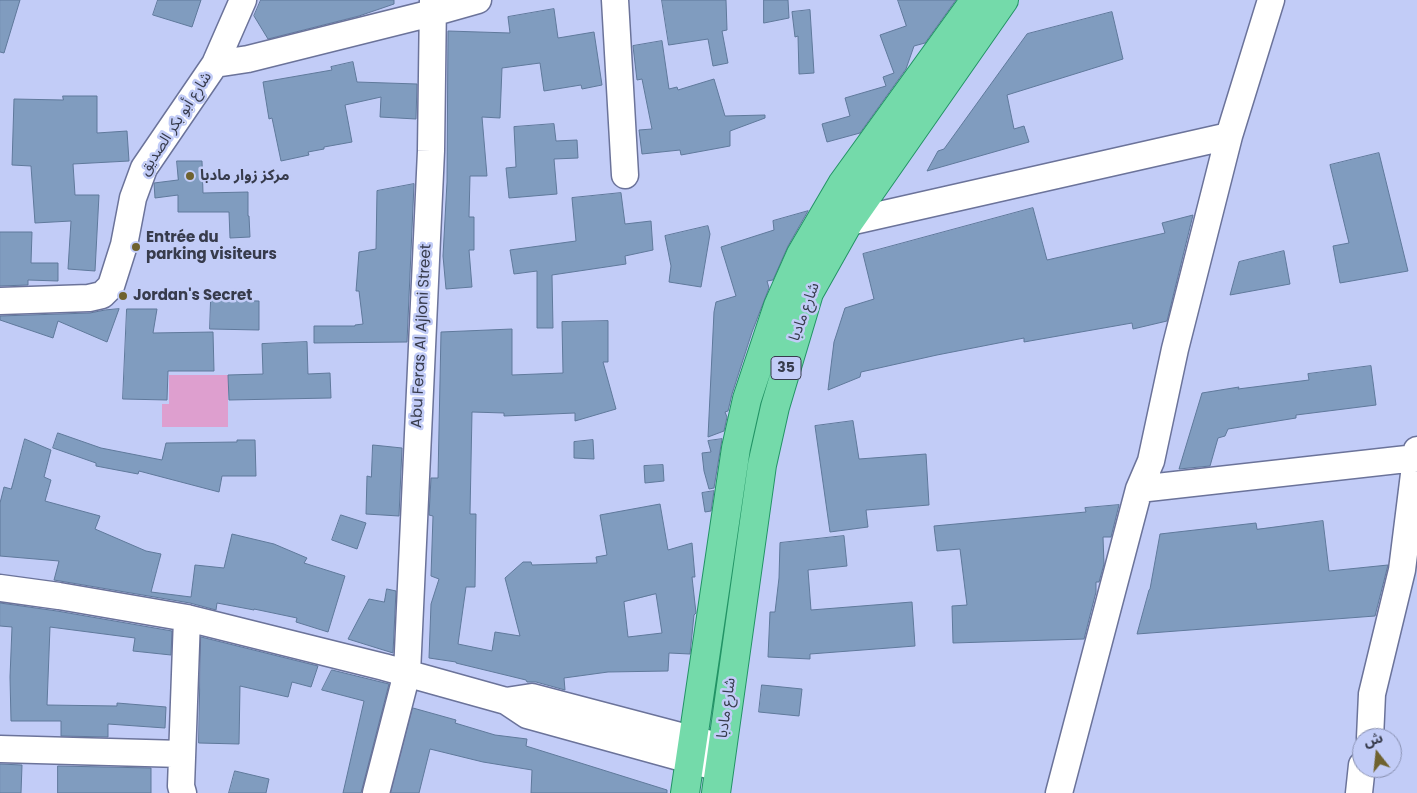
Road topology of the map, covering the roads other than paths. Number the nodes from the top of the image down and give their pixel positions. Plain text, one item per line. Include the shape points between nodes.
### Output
1 (243, 0) edge
2 (478, 0) edge
3 (615, 0) edge
4 (975, 0) edge
5 (1004, 0) edge
6 (1272, 0) edge
7 (432, 7) edge
8 (215, 64) junction
9 (1228, 136) junction
10 (625, 175) dead end
11 (849, 222) junction
12 (0, 301) edge
13 (1417, 454) edge
14 (1139, 489) junction
15 (1410, 570) edge
16 (0, 588) edge
17 (187, 618) junction
18 (406, 673) junction
19 (1370, 728) edge
20 (0, 749) edge
21 (692, 751) junction
22 (182, 754) junction
23 (719, 769) edge
24 (183, 793) edge
25 (376, 793) edge
26 (685, 793) edge
27 (1059, 793) edge

1 - 8 street, شارع أبو بكر الصديق
2 - 7 street
3 - 10 street
4 - 21 main road, شارع مادبا / 35 via 842,184 801,254 778,306 747,399 736,448
5 - 11 main road, شارع مادبا / 35
6 - 9 street
7 - 8 street via 248,58
7 - 18 street, Abu Feras Al Ajloni Street via 430,161
8 - 12 street, شارع أبو بكر الصديق via 144,168 133,198 112,286 102,295 89,298
9 - 11 street
9 - 14 street via 1151,461
11 - 23 main road, شارع مادبا / 35 via 809,293 775,407 762,465
13 - 14 street
13 - 15 street
14 - 27 street
15 - 19 street via 1372,694
16 - 17 street
17 - 18 street
17 - 22 street
18 - 21 street via 506,701 532,698
18 - 25 street, Abu Feras Al Ajloni Street
20 - 22 street
21 - 23 street
21 - 26 main road, شارع مادبا / 35
22 - 24 street

